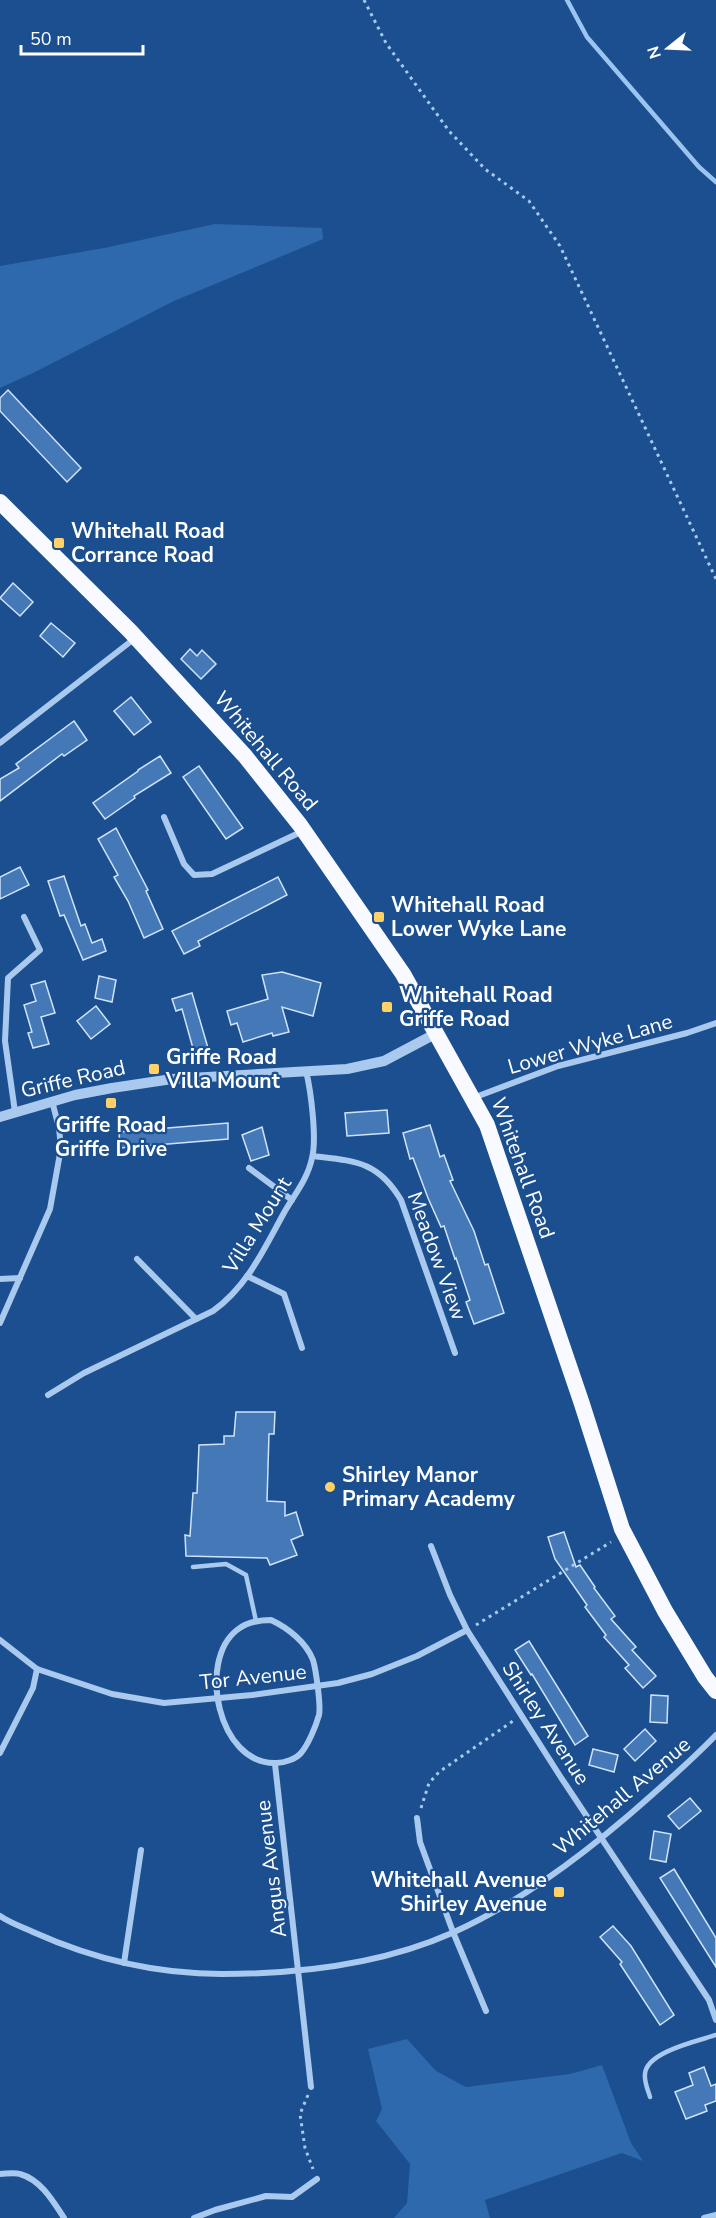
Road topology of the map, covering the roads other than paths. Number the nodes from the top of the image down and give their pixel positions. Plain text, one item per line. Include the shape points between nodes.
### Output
1 (0, 502) edge
2 (136, 637) junction
3 (0, 743) edge
4 (164, 817) dead end
5 (304, 830) junction
6 (24, 917) dead end
7 (716, 1023) edge
8 (435, 1034) junction
9 (306, 1071) junction
10 (473, 1098) junction
11 (52, 1101) junction
12 (15, 1112) junction
13 (0, 1117) edge
14 (313, 1156) junction
15 (249, 1168) dead end
16 (292, 1200) junction
17 (137, 1258) dead end
18 (247, 1276) junction
19 (20, 1278) junction
20 (0, 1280) edge
21 (196, 1319) junction
22 (0, 1323) edge
23 (302, 1348) dead end
24 (455, 1353) dead end
25 (48, 1395) dead end
26 (431, 1546) dead end
27 (193, 1567) dead end
28 (256, 1621) junction
29 (467, 1630) junction
30 (0, 1640) edge
31 (37, 1669) junction
32 (316, 1686) junction
33 (716, 1691) edge
34 (218, 1698) junction
35 (716, 1735) edge
36 (0, 1753) edge
37 (275, 1764) junction
38 (417, 1818) road end
39 (601, 1838) junction
40 (141, 1850) dead end
41 (0, 1916) edge
42 (453, 1932) junction
43 (124, 1963) junction
44 (297, 1972) junction
45 (486, 2011) dead end
46 (716, 2020) edge
47 (716, 2035) edge
48 (311, 2087) road end
49 (650, 2097) dead end
50 (0, 2174) edge
51 (317, 2179) road end
52 (716, 2215) edge
53 (64, 2218) edge
54 (194, 2218) edge
55 (704, 2218) edge

1 - 2 highway, Whitehall Road
2 - 3 street
2 - 5 highway, Whitehall Road via 245,756
4 - 5 street via 184,864 194,875 212,874
5 - 8 highway, Whitehall Road via 403,975
6 - 12 street via 40,950 8,978 5,1041
7 - 10 street, Lower Wyke Lane via 558,1066
8 - 9 street, Griffe Road via 384,1060 347,1069
8 - 10 highway, Whitehall Road
9 - 11 street, Griffe Road via 172,1079 94,1090
9 - 14 street, Villa Mount via 311,1095
10 - 33 highway, Whitehall Road via 487,1125 621,1529 665,1611
11 - 12 street, Griffe Road
11 - 19 street via 61,1148 50,1209
12 - 13 street, Griffe Road
14 - 16 street, Villa Mount
14 - 24 street, Meadow View via 369,1167 394,1187
15 - 16 street
16 - 18 street, Villa Mount
17 - 21 street
18 - 21 street, Villa Mount via 223,1304
18 - 23 street via 284,1294
19 - 20 street
19 - 22 street
21 - 25 street, Villa Mount via 84,1373
26 - 29 street, Shirley Avenue
27 - 28 lane via 226,1564 246,1575
28 - 32 street via 271,1620 298,1637 313,1660
28 - 34 street via 244,1625 229,1639 220,1659
29 - 32 street, Tor Avenue via 372,1674
29 - 39 street, Shirley Avenue
30 - 31 street, Tor Avenue
31 - 34 street, Tor Avenue via 112,1694 164,1703
31 - 36 street via 33,1688
32 - 34 street, Tor Avenue
32 - 37 street via 319,1714 305,1746 301,1753
34 - 37 street via 225,1729 238,1747 265,1764
35 - 39 street, Whitehall Avenue via 686,1766
37 - 44 street, Angus Avenue
38 - 42 street via 420,1842
39 - 42 street, Whitehall Avenue via 522,1896
39 - 46 street, Shirley Avenue via 709,2000
40 - 43 street
41 - 43 street, Whitehall Avenue via 45,1938
42 - 44 street, Whitehall Avenue via 378,1957
42 - 45 street
43 - 44 street, Whitehall Avenue via 168,1972
44 - 48 street, Angus Avenue
47 - 49 lane via 653,2059 645,2076
50 - 53 street via 19,2174 37,2183
51 - 54 street via 292,2197 266,2196
52 - 55 street

